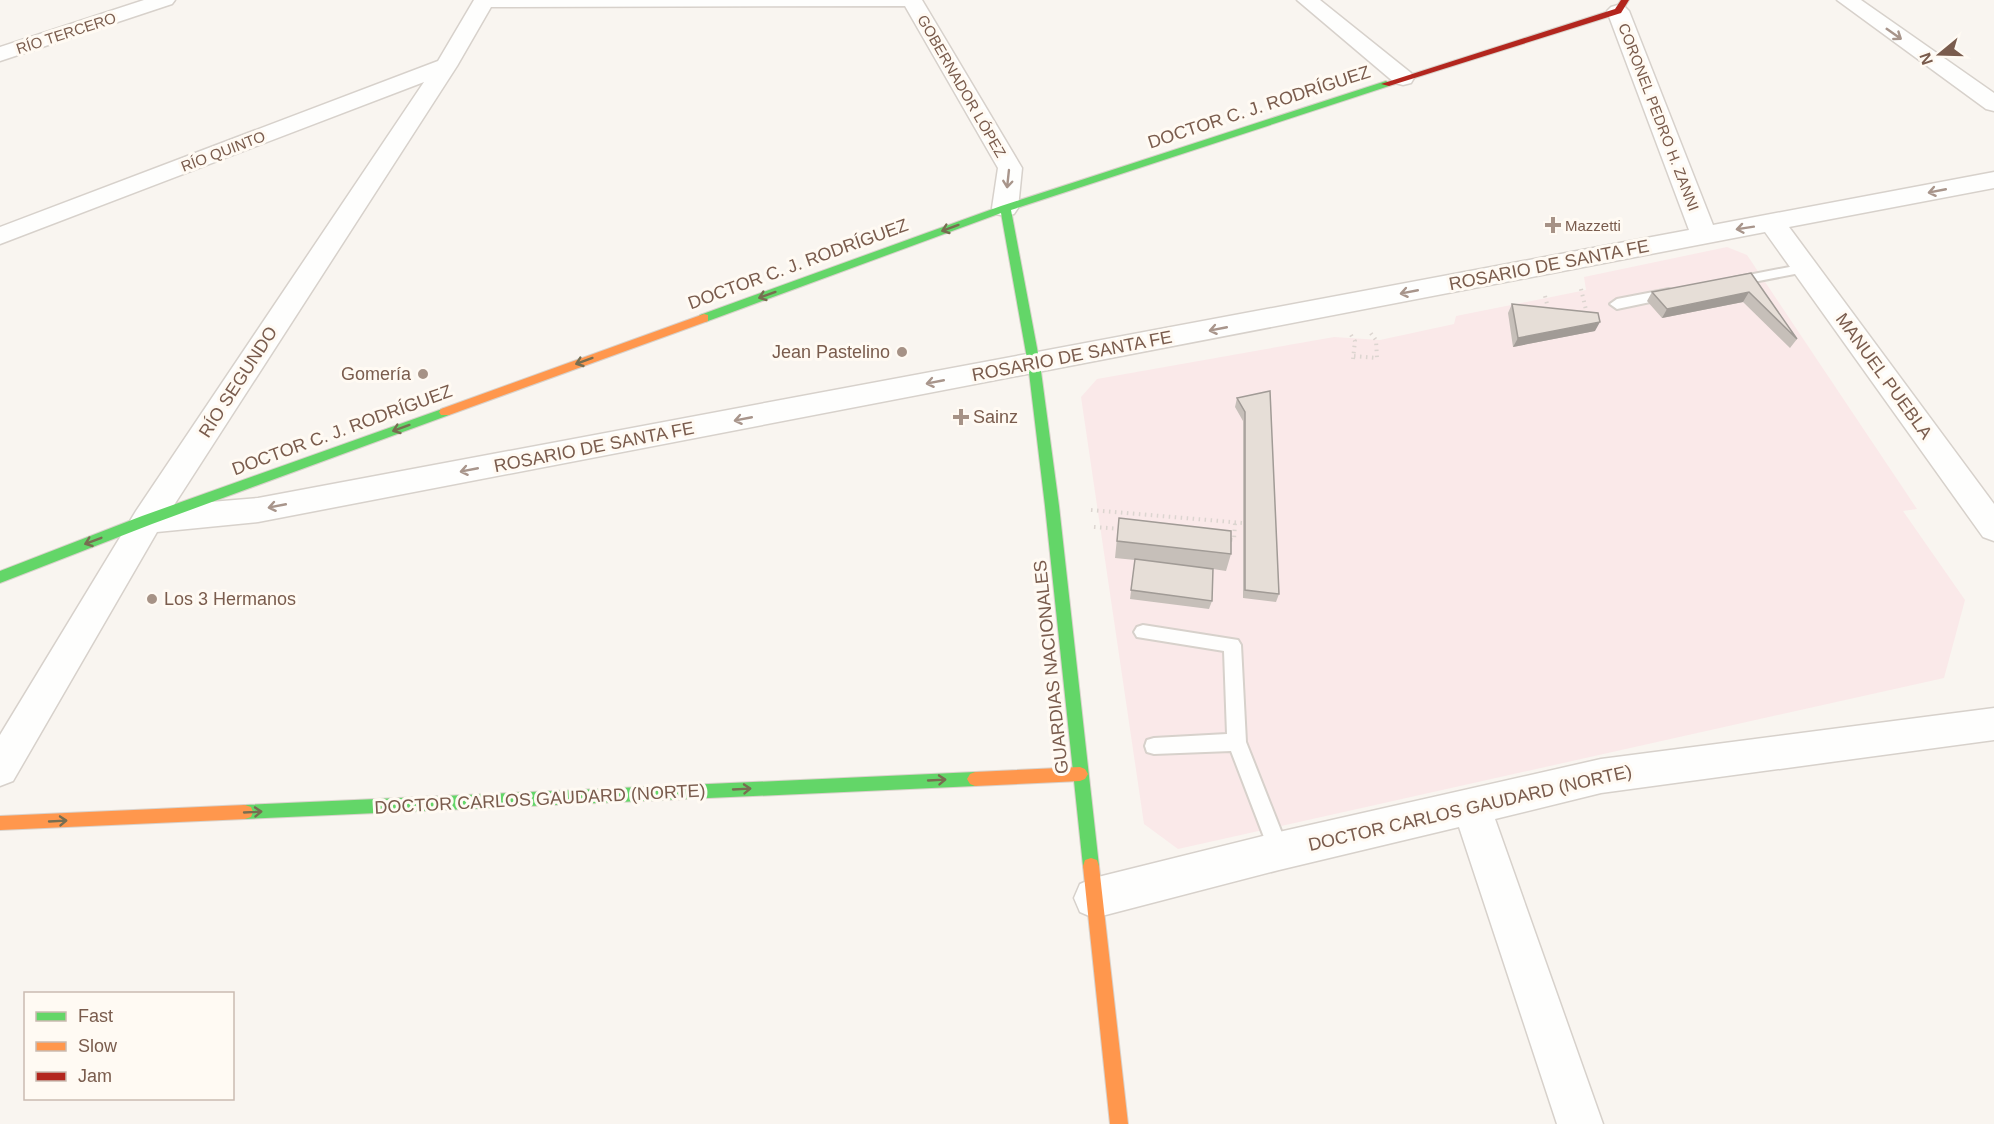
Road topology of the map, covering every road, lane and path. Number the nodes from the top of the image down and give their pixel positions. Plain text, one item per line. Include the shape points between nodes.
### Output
1 (165, 0) edge
2 (912, 0) edge
3 (1307, 0) edge
4 (1846, 0) edge
5 (484, 1) edge
6 (1621, 6) edge
7 (0, 54) edge
8 (446, 66) junction
9 (1403, 78) junction
10 (1994, 104) edge
11 (1994, 180) edge
12 (1005, 208) junction
13 (1773, 224) junction
14 (1704, 235) junction
15 (0, 236) edge
16 (1805, 268) junction
17 (1718, 284) edge
18 (1581, 286) dead end
19 (1686, 291) edge
20 (1546, 298) dead end
21 (1617, 304) dead end
22 (1550, 318) edge
23 (1588, 320) edge
24 (1376, 340) dead end
25 (1355, 342) dead end
26 (1034, 364) junction
27 (1104, 511) dead end
28 (147, 520) junction
29 (1235, 523) junction
30 (1243, 523) edge
31 (1104, 528) dead end
32 (1994, 528) edge
33 (1130, 530) edge
34 (1223, 539) edge
35 (0, 577) edge
36 (1143, 632) dead end
37 (1994, 724) edge
38 (1237, 742) junction
39 (1154, 746) dead end
40 (0, 769) edge
41 (1080, 774) junction
42 (1471, 806) junction
43 (0, 823) edge
44 (1279, 851) junction
45 (1094, 898) junction
46 (1119, 1124) edge
47 (1580, 1124) edge

1 - 7 street, RÍO TERCERO
2 - 5 street
2 -> 12 street, GOBERNADOR LÓPEZ via 1010,168
3 - 9 street
4 -> 10 street
5 - 8 street, RÍO SEGUNDO
6 - 9 main road, DOCTOR C. J. RODRÍGUEZ
6 - 14 street, CORONEL PEDRO H. ZANNI
8 - 15 street, RÍO QUINTO
8 - 28 street, RÍO SEGUNDO
9 - 12 main road, DOCTOR C. J. RODRÍGUEZ
11 -> 13 street, ROSARIO DE SANTA FE
12 - 26 main road, GUARDIAS NACIONALES
12 -> 28 main road, DOCTOR C. J. RODRÍGUEZ
13 -> 14 street, ROSARIO DE SANTA FE
13 - 16 street, MANUEL PUEBLA
14 -> 26 street, ROSARIO DE SANTA FE
16 - 17 lane
16 - 32 street, MANUEL PUEBLA
18 - 23 path
19 - 21 lane
20 - 22 path
24 - 25 path via 1377,358 1354,358
26 -> 28 street, ROSARIO DE SANTA FE via 258,510
26 - 41 main road, GUARDIAS NACIONALES
27 - 29 path
28 -> 35 main road, DOCTOR C. J. RODRÍGUEZ
28 - 40 street, RÍO SEGUNDO
29 - 30 path
29 - 34 path via 1234,540
31 - 33 path
36 - 38 lane via 1232,645
37 - 42 street, DOCTOR CARLOS GAUDARD (NORTE) via 1601,776
38 - 39 lane
38 - 44 lane
43 -> 41 main road, DOCTOR CARLOS GAUDARD (NORTE)
41 - 45 main road, GUARDIAS NACIONALES
42 - 44 street, DOCTOR CARLOS GAUDARD (NORTE)
42 - 47 street
44 - 45 street, DOCTOR CARLOS GAUDARD (NORTE)
45 - 46 main road, GUARDIAS NACIONALES

